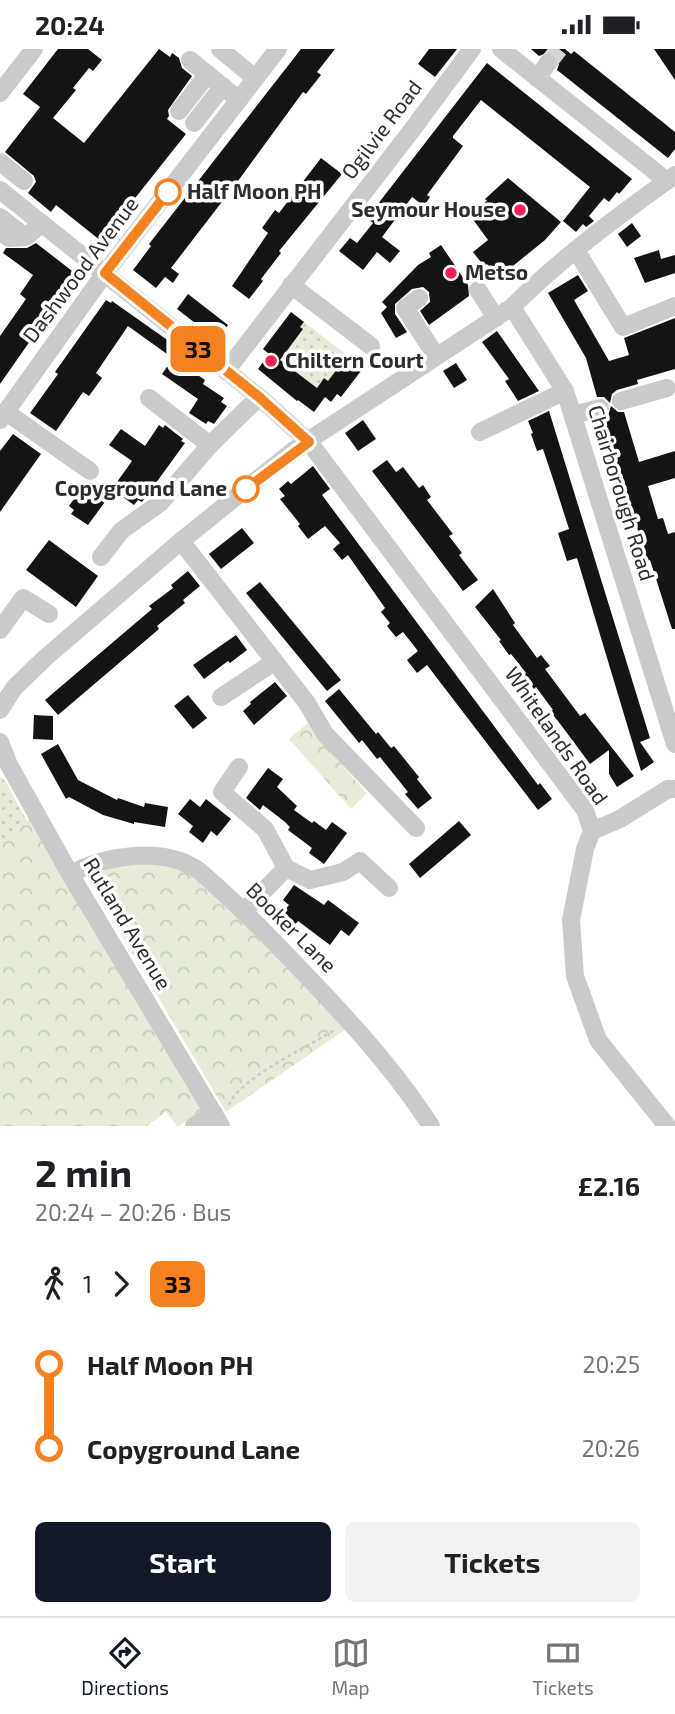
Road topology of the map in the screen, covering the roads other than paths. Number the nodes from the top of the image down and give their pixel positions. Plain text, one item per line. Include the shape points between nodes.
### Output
1 (34, 49) edge
2 (220, 49) edge
3 (278, 49) edge
4 (472, 49) edge
5 (501, 49) edge
6 (190, 60) dead end
7 (548, 63) tunnel mouth
8 (7, 70) edge
9 (208, 74) junction
10 (256, 78) junction
11 (537, 78) junction
12 (223, 86) junction
13 (0, 93) edge
14 (239, 100) junction
15 (179, 111) dead end
16 (194, 123) dead end
17 (0, 162) edge
18 (671, 179) edge
19 (24, 181) dead end
20 (0, 190) edge
21 (0, 217) edge
22 (42, 223) junction
23 (0, 231) edge
24 (25, 237) junction
25 (576, 250) junction
26 (105, 273) junction
27 (291, 285) junction
28 (478, 290) dead end
29 (419, 298) dead end
30 (675, 306) edge
31 (512, 307) junction
32 (496, 318) junction
33 (371, 345) dead end
34 (436, 356) junction
35 (226, 371) junction
36 (667, 388) dead end
37 (565, 391) junction
38 (259, 397) junction
39 (149, 398) dead end
40 (621, 401) dead end
41 (600, 408) dead end
42 (573, 415) junction
43 (3, 416) edge
44 (480, 432) dead end
45 (309, 442) junction
46 (210, 445) junction
47 (90, 471) dead end
48 (181, 541) junction
49 (101, 557) dead end
50 (49, 614) dead end
51 (0, 629) edge
52 (274, 662) junction
53 (221, 697) dead end
54 (0, 711) edge
55 (0, 742) edge
56 (675, 744) edge
57 (239, 767) dead end
58 (5, 768) edge
59 (675, 789) edge
60 (416, 828) dead end
61 (592, 831) junction
62 (286, 868) junction
63 (69, 874) junction
64 (389, 888) dead end
65 (244, 911) junction
66 (217, 1118) edge
67 (194, 1126) edge
68 (431, 1126) edge
69 (667, 1126) edge

1 - 8 street
2 - 10 street
3 - 10 street, Dashwood Avenue
4 - 27 street, Ogilvie Road
5 - 11 street
6 - 9 street
7 - 11 street
8 - 13 street
9 - 12 street
9 - 15 street
10 - 14 street, Dashwood Avenue
11 - 18 street
12 - 14 street
12 - 16 street
14 - 26 street, Dashwood Avenue
17 - 19 street
18 - 25 street
20 - 22 street, Whitelands Road
21 - 24 street
22 - 24 street
22 - 26 street, Whitelands Road
23 - 24 street via 9,238
25 - 30 street via 623,327
25 - 31 street
26 - 35 street, Whitelands Road
26 - 43 street, Dashwood Avenue
27 - 33 street
27 - 35 street, Ogilvie Road
28 - 32 street
29 - 34 street via 405,308
31 - 32 street
31 - 37 street, Chairborough Road
32 - 34 street
34 - 45 street
35 - 38 street, Whitelands Road
36 - 40 street
37 - 42 street, Chairborough Road
37 - 44 street
38 - 45 street, Whitelands Road
38 - 46 street
39 - 46 street
41 - 42 street
42 - 56 street, Chairborough Road
43 - 47 street
45 - 48 street
45 - 61 street, Whitelands Road via 585,810
46 - 49 street via 160,503 121,531
48 - 52 street
48 - 54 street via 45,658 14,688
50 - 51 street via 23,598
52 - 53 street
52 - 60 street via 325,734
55 - 58 street, Rutland Avenue
57 - 62 street via 222,792 265,828
58 - 63 street, Rutland Avenue
59 - 61 street
61 - 69 street, Whitelands Road via 571,920 575,976 598,1039
62 - 64 street via 310,880 344,872 360,861
62 - 65 street
63 - 65 street, Booker Lane via 86,866 139,856 169,857 194,867
63 - 66 street, Rutland Avenue
65 - 68 street, Booker Lane via 352,1023
66 - 67 street

